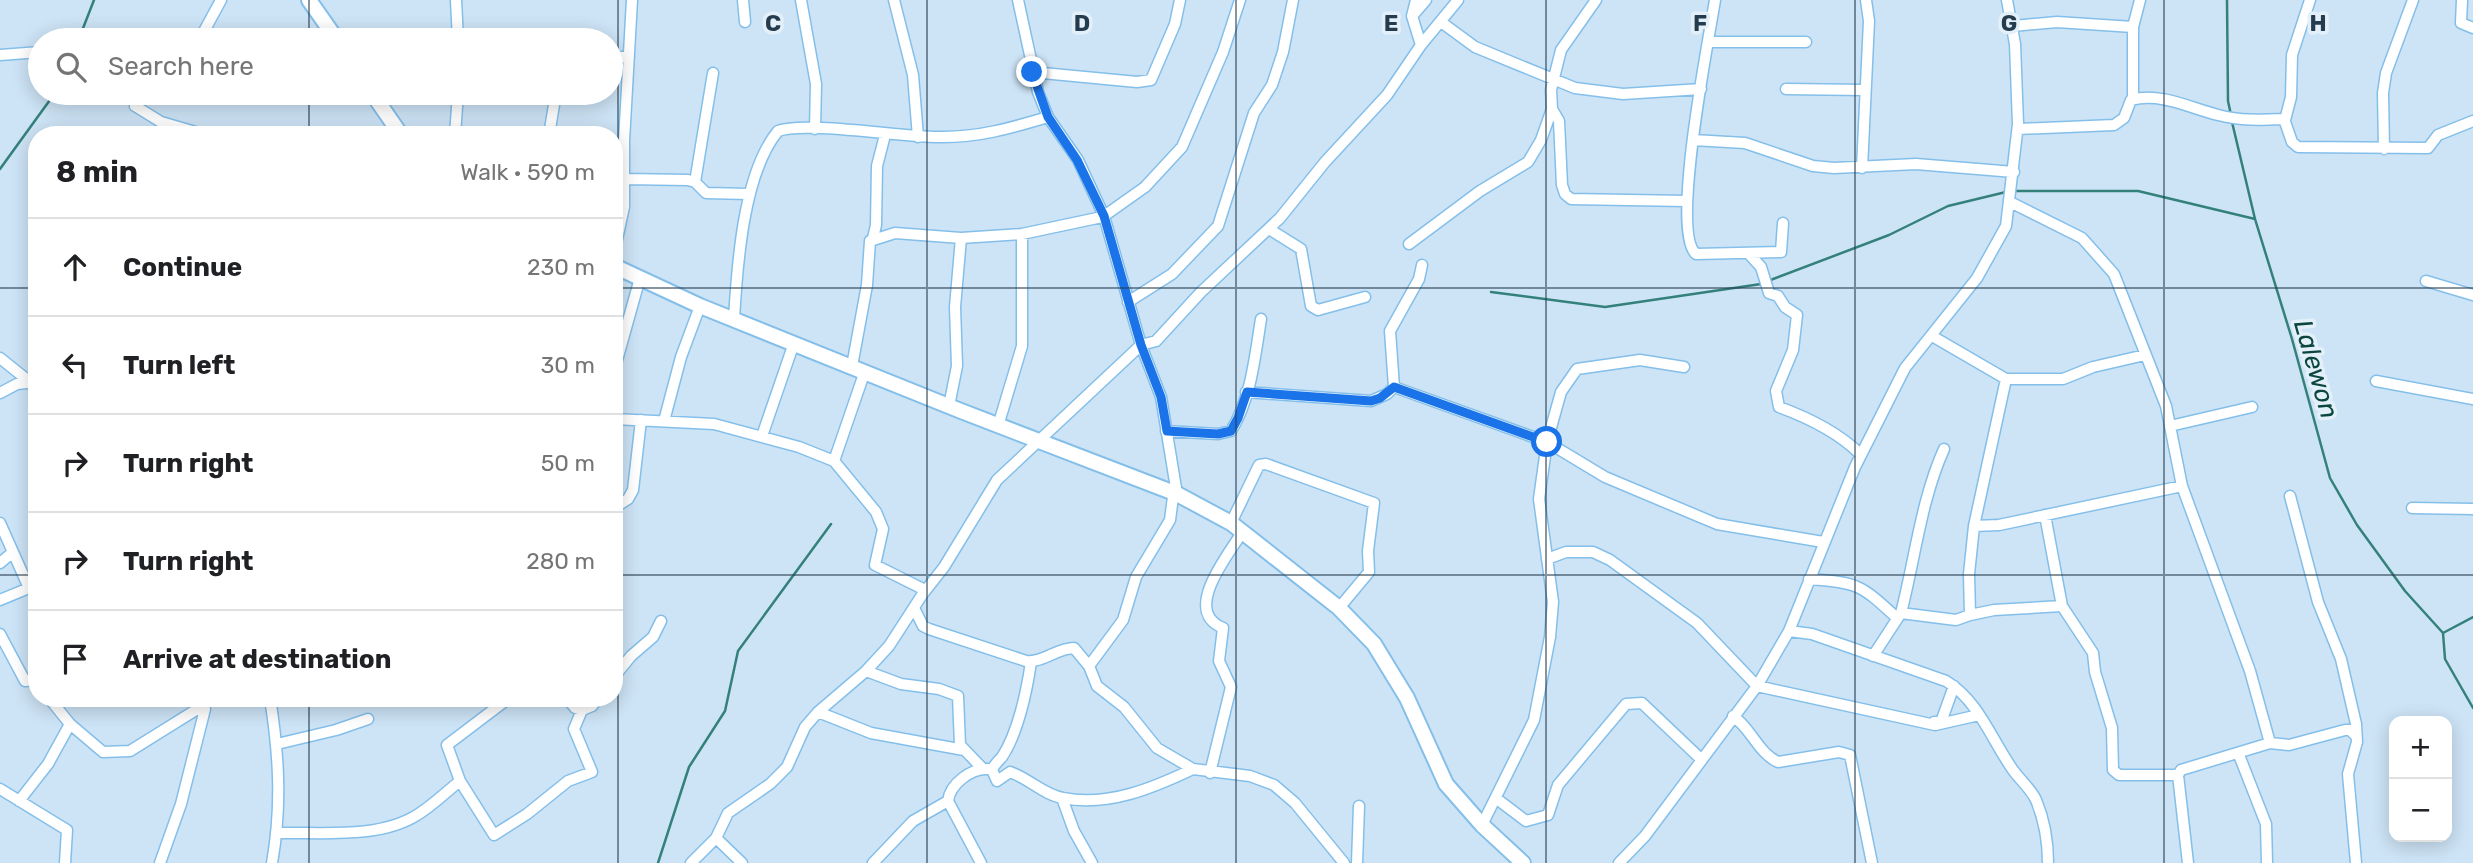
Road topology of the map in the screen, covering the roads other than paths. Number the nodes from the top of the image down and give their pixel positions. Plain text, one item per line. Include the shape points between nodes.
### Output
1 (221, 0) edge
2 (309, 0) edge
3 (456, 0) edge
4 (632, 0) edge
5 (743, 0) edge
6 (801, 0) edge
7 (894, 0) edge
8 (1018, 0) edge
9 (1180, 0) edge
10 (1240, 0) edge
11 (1293, 0) edge
12 (1416, 0) edge
13 (1426, 0) edge
14 (1458, 0) edge
15 (1596, 0) edge
16 (1716, 0) edge
17 (1866, 0) edge
18 (2007, 0) edge
19 (2140, 0) edge
20 (2310, 0) edge
21 (2413, 0) edge
22 (2462, 0) edge
23 (1412, 16) junction
24 (745, 22) dead end
25 (1441, 22) junction
26 (2013, 26) junction
27 (2133, 27) junction
28 (206, 28) edge
29 (329, 28) edge
30 (457, 28) edge
31 (2473, 28) edge
32 (1709, 42) junction
33 (1807, 42) dead end
34 (1421, 45) junction
35 (28, 53) edge
36 (0, 55) edge
37 (623, 57) edge
38 (629, 57) junction
39 (1032, 72) junction
40 (713, 73) dead end
41 (1553, 79) junction
42 (1701, 89) junction
43 (1786, 89) dead end
44 (1865, 90) junction
45 (2133, 99) junction
46 (136, 105) edge
47 (380, 105) edge
48 (457, 105) edge
49 (554, 105) edge
50 (1552, 109) junction
51 (1048, 117) junction
52 (2285, 120) junction
53 (2473, 121) edge
54 (175, 126) edge
55 (395, 126) edge
56 (456, 126) edge
57 (550, 126) edge
58 (815, 129) junction
59 (2018, 129) junction
60 (885, 135) junction
61 (918, 137) junction
62 (1693, 140) junction
63 (2384, 149) junction
64 (1862, 168) junction
65 (2014, 172) junction
66 (625, 179) junction
67 (695, 182) junction
68 (749, 194) junction
69 (1686, 201) junction
70 (2010, 202) junction
71 (623, 212) edge
72 (1103, 216) junction
73 (1783, 223) dead end
74 (1269, 229) junction
75 (1023, 234) junction
76 (873, 238) junction
77 (961, 238) junction
78 (1409, 244) dead end
79 (1771, 254) junction
80 (1750, 255) junction
81 (1422, 265) dead end
82 (1761, 267) junction
83 (623, 270) edge
84 (640, 278) junction
85 (2426, 281) dead end
86 (2473, 295) edge
87 (1365, 297) dead end
88 (1128, 302) junction
89 (700, 306) junction
90 (734, 319) junction
91 (1261, 319) dead end
92 (623, 322) edge
93 (1932, 336) junction
94 (794, 343) junction
95 (1141, 345) junction
96 (2145, 355) junction
97 (0, 358) edge
98 (1684, 367) dead end
99 (858, 368) junction
100 (28, 378) edge
101 (2007, 379) junction
102 (2376, 381) dead end
103 (28, 383) edge
104 (1394, 387) junction
105 (1247, 392) junction
106 (0, 393) edge
107 (2473, 399) edge
108 (949, 406) junction
109 (2252, 407) dead end
110 (623, 419) edge
111 (641, 420) junction
112 (664, 421) junction
113 (998, 426) junction
114 (2170, 426) junction
115 (1167, 431) junction
116 (761, 436) junction
117 (1037, 440) junction
118 (1547, 442) junction
119 (1944, 449) dead end
120 (1860, 454) junction
121 (834, 461) junction
122 (2182, 486) junction
123 (1177, 494) junction
124 (2290, 496) dead end
125 (623, 502) edge
126 (2412, 508) dead end
127 (2473, 509) edge
128 (2045, 515) junction
129 (0, 523) edge
130 (1974, 526) junction
131 (1237, 527) junction
132 (1823, 542) junction
133 (13, 552) junction
134 (1547, 559) junction
135 (0, 563) edge
136 (28, 578) edge
137 (1809, 579) junction
138 (28, 588) edge
139 (925, 590) junction
140 (0, 600) edge
141 (2063, 606) junction
142 (914, 608) junction
143 (1339, 608) junction
144 (1899, 615) junction
145 (1970, 615) junction
146 (661, 621) dead end
147 (1789, 631) junction
148 (0, 634) edge
149 (1873, 656) junction
150 (1031, 662) junction
151 (623, 666) edge
152 (1089, 667) junction
153 (866, 671) junction
154 (28, 682) edge
155 (1757, 686) junction
156 (1954, 686) junction
157 (56, 707) edge
158 (271, 707) edge
159 (497, 707) edge
160 (574, 707) edge
161 (590, 707) edge
162 (582, 710) junction
163 (818, 712) junction
164 (1979, 715) junction
165 (1732, 716) junction
166 (368, 719) dead end
167 (1902, 719) junction
168 (70, 724) junction
169 (2356, 736) junction
170 (2270, 743) junction
171 (277, 744) junction
172 (964, 750) junction
173 (2239, 755) junction
174 (1702, 760) junction
175 (987, 769) junction
176 (1193, 769) junction
177 (1209, 773) junction
178 (2178, 775) junction
179 (460, 781) junction
180 (0, 789) edge
181 (1062, 798) junction
182 (1497, 799) junction
183 (19, 801) junction
184 (948, 801) junction
185 (1359, 806) dead end
186 (1482, 825) junction
187 (277, 833) junction
188 (716, 838) junction
189 (65, 863) edge
190 (160, 863) edge
191 (272, 863) edge
192 (691, 863) edge
193 (742, 863) edge
194 (873, 863) edge
195 (981, 863) edge
196 (1092, 863) edge
197 (1344, 863) edge
198 (1357, 863) edge
199 (1522, 863) edge
200 (1619, 863) edge
201 (1872, 863) edge
202 (2048, 863) edge
203 (2188, 863) edge
204 (2267, 863) edge
205 (2356, 863) edge

1 - 28 street
2 - 29 street
3 - 30 street
4 - 38 street
5 - 24 street
6 - 58 street via 816,84
7 - 61 street via 910,57
8 - 39 street
9 - 39 street via 1151,80
10 - 72 street via 1182,146 1145,187
11 - 88 street via 1283,52 1272,85 1254,113 1218,226 1171,274
12 - 23 street
13 - 23 street
14 - 25 street
15 - 41 street via 1561,50
16 - 32 street
17 - 44 street
18 - 26 street
19 - 27 street
20 - 52 street via 2292,55 2291,97
21 - 63 street via 2386,73
22 - 31 street via 2461,23
23 - 34 street
25 - 34 street
25 - 41 street via 1475,47
26 - 27 street via 2057,22
26 - 59 street
27 - 45 street
32 - 33 street
32 - 42 street
34 - 74 street via 1387,95
35 - 36 street
37 - 38 street
38 - 66 street
39 - 51 street
40 - 67 street
41 - 42 street via 1575,88 1623,94
41 - 50 street
42 - 62 street
43 - 44 street
44 - 64 street
45 - 52 street via 2182,103 2258,122
45 - 59 street via 2124,118 2114,125
46 - 54 street via 155,120
47 - 55 street
48 - 56 street
49 - 57 street
50 - 69 street via 1559,121 1560,166 1567,197
50 - 78 street via 1528,162
51 - 61 street via 988,134
51 - 72 street via 1077,160
52 - 63 street via 2298,147
53 - 63 street via 2438,135 2428,148
58 - 60 street
58 - 68 street via 778,131
59 - 65 street
60 - 61 street
60 - 76 street via 877,166
62 - 64 street via 1745,143 1812,166
62 - 69 street
64 - 65 street via 1916,164
65 - 70 street
66 - 67 street
66 - 71 street
67 - 68 street via 706,193
68 - 90 street
69 - 80 street via 1691,250 1710,256
70 - 93 street via 2007,226 1994,251
70 - 96 street via 2066,227 2095,248 2114,274
72 - 75 street
72 - 88 street
73 - 79 street via 1783,250
74 - 87 street via 1301,248 1311,306 1318,310
74 - 95 street via 1156,341
75 - 77 street
75 - 113 street via 1022,346
76 - 77 street via 912,232
76 - 99 street via 868,244
77 - 108 street via 954,307 957,366
79 - 80 street
79 - 82 street
80 - 82 street
81 - 104 street via 1390,331
82 - 120 street via 1769,293 1797,315 1793,350 1776,391 1779,407 1805,417
83 - 84 street
84 - 89 street
84 - 92 street
85 - 86 street
88 - 95 street
89 - 90 street
89 - 112 street
90 - 94 street
91 - 105 street
93 - 101 street
93 - 120 street via 1905,368
94 - 99 street
94 - 116 street
95 - 115 street via 1161,397
95 - 117 street
96 - 101 street via 2063,379
96 - 114 street
97 - 100 street
98 - 118 street via 1640,360 1577,369 1561,392
99 - 108 street
99 - 121 street
101 - 130 street
102 - 107 street
103 - 106 street
104 - 105 street via 1371,401
104 - 118 street
105 - 115 street via 1231,431
108 - 113 street
109 - 114 street
110 - 111 street
111 - 112 street
111 - 125 street via 633,490
112 - 116 street via 714,424
113 - 117 street
114 - 122 street
115 - 123 street
116 - 121 street
117 - 123 street
117 - 139 street via 997,480
118 - 132 street via 1605,477 1717,524
118 - 134 street via 1539,499
119 - 144 street via 1929,483 1917,553
120 - 132 street
121 - 139 street via 876,512 883,529 875,565
122 - 128 street
122 - 170 street via 2250,671
123 - 131 street
123 - 152 street via 1170,520 1136,577 1123,621
124 - 169 street via 2318,602 2341,659
126 - 127 street
128 - 130 street
128 - 141 street
129 - 133 street
130 - 145 street
131 - 143 street
131 - 143 street via 1259,465 1374,503 1369,572
131 - 177 street via 1206,594 1206,606 1223,628 1219,662 1231,687
132 - 137 street
133 - 135 street
133 - 136 street
134 - 155 street via 1593,552 1610,560 1697,623
134 - 182 street via 1553,602 1543,683 1534,720
137 - 144 street via 1851,582
137 - 147 street
138 - 140 street
139 - 142 street
141 - 145 street
141 - 178 street via 2093,653 2112,728 2116,774
142 - 150 street via 929,629
142 - 153 street
143 - 186 street via 1390,666 1446,784
144 - 145 street via 1956,620
144 - 149 street
146 - 151 street via 653,637
147 - 149 street via 1812,634
147 - 155 street
148 - 154 street
149 - 156 street
150 - 152 street via 1056,650 1074,648
150 - 175 street via 1027,690 1003,756
152 - 176 street via 1097,686 1124,707 1157,748
153 - 163 street
153 - 172 street via 958,696 958,737
155 - 165 street
155 - 167 street
156 - 164 street
156 - 167 street via 1941,722
157 - 168 street
158 - 171 street
159 - 179 street via 447,745
160 - 162 street
161 - 162 street
162 - 179 street via 573,729 592,772 568,781 499,834 491,832
163 - 172 street via 871,733
163 - 188 street via 805,727 786,767 728,813
164 - 167 street via 1935,724
164 - 202 street via 2035,797 2045,827
165 - 174 street
165 - 201 street via 1746,725 1764,752 1778,762 1839,752 1850,755
166 - 171 street
168 - 183 street via 48,764
168 - 190 street via 103,752 130,751 199,708 205,709 181,804
169 - 170 street via 2345,730 2289,745
169 - 205 street via 2348,774
170 - 173 street
171 - 187 street
172 - 175 street
173 - 178 street via 2186,768
173 - 204 street via 2266,824
174 - 182 street via 1642,703 1632,701 1558,785 1548,815 1525,821
174 - 200 street
175 - 181 street via 997,781 1010,772
175 - 184 street via 971,772 949,794
176 - 177 street
176 - 181 street via 1139,793
177 - 197 street via 1250,776 1274,785 1295,803
178 - 203 street
179 - 187 street via 417,815 396,825
180 - 183 street
181 - 196 street
182 - 186 street
183 - 189 street via 67,830
184 - 194 street via 913,821
184 - 195 street
185 - 198 street
186 - 199 street
187 - 191 street
188 - 192 street
188 - 193 street

